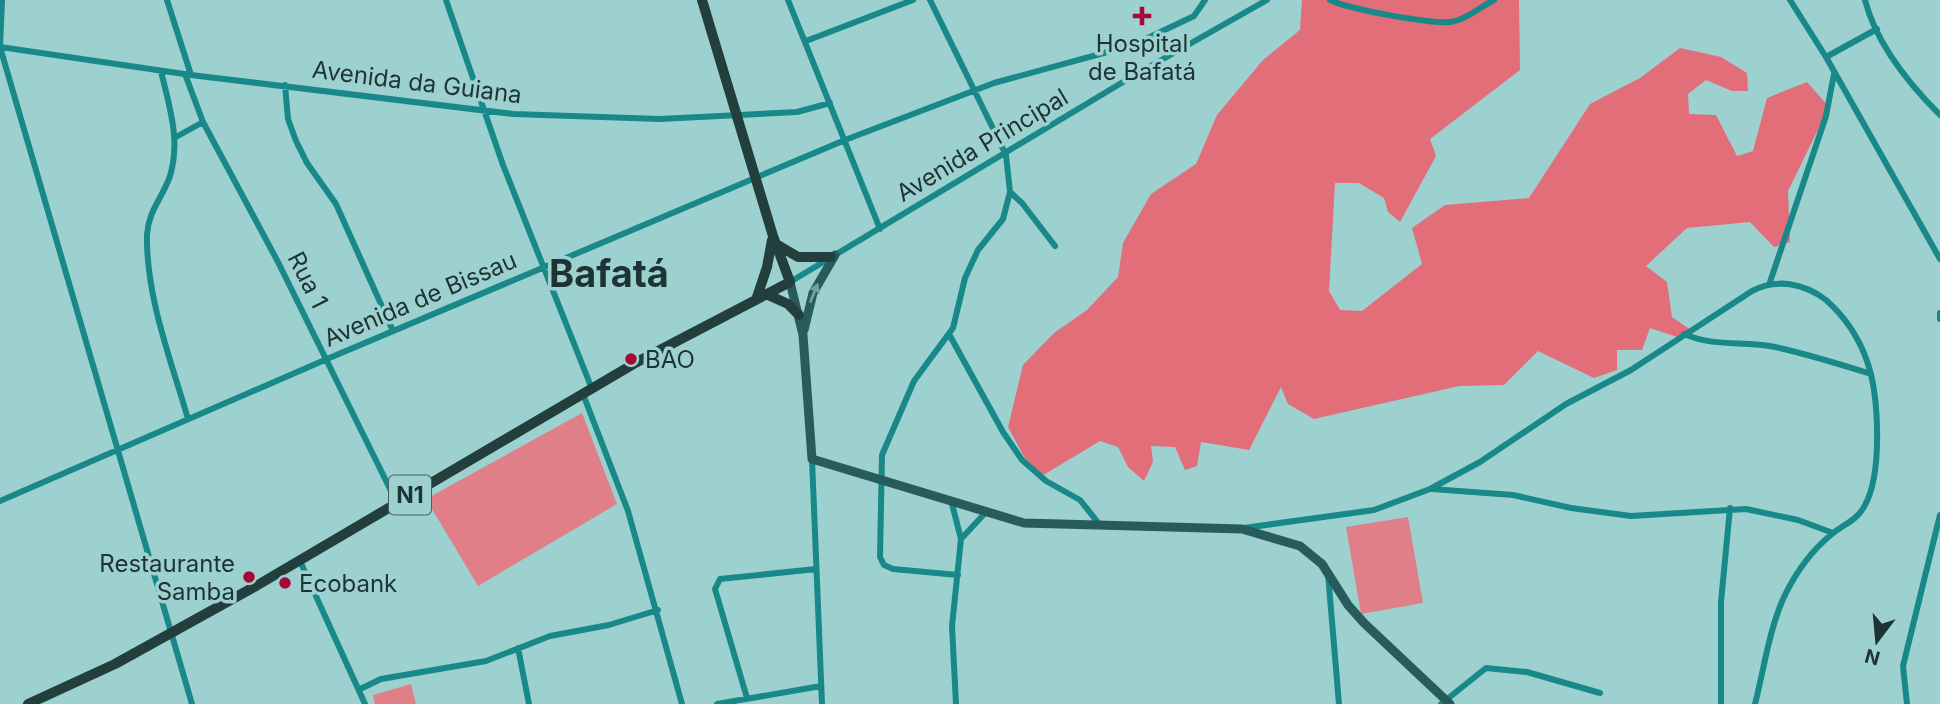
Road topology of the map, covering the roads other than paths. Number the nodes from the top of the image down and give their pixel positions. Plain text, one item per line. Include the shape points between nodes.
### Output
1 (2, 0) edge
2 (167, 0) edge
3 (446, 0) edge
4 (702, 0) edge
5 (788, 0) edge
6 (913, 0) edge
7 (930, 0) edge
8 (1205, 0) edge
9 (1267, 0) edge
10 (1330, 0) edge
11 (1494, 0) edge
12 (1790, 0) edge
13 (1866, 0) edge
14 (1258, 3) edge
15 (1877, 29) junction
16 (806, 41) junction
17 (0, 47) edge
18 (1826, 57) junction
19 (161, 71) junction
20 (1834, 74) junction
21 (188, 75) junction
22 (285, 85) junction
23 (975, 91) junction
24 (830, 103) junction
25 (485, 111) junction
26 (736, 113) junction
27 (1940, 115) edge
28 (203, 122) junction
29 (176, 137) junction
30 (845, 141) junction
31 (1006, 155) junction
32 (756, 177) junction
33 (1010, 192) junction
34 (880, 229) junction
35 (774, 240) junction
36 (1055, 246) dead end
37 (833, 256) junction
38 (1940, 259) edge
39 (545, 267) junction
40 (790, 282) junction
41 (1770, 282) junction
42 (766, 294) junction
43 (756, 300) junction
44 (1940, 313) edge
45 (799, 315) junction
46 (1940, 319) edge
47 (393, 331) junction
48 (949, 334) junction
49 (1684, 334) junction
50 (803, 335) junction
51 (327, 359) junction
52 (1871, 374) junction
53 (587, 391) junction
54 (188, 419) junction
55 (118, 449) junction
56 (812, 459) junction
57 (880, 479) junction
58 (1430, 489) junction
59 (951, 500) junction
60 (0, 501) edge
61 (397, 502) junction
62 (1730, 508) junction
63 (987, 511) junction
64 (1940, 515) edge
65 (1101, 526) junction
66 (1242, 529) junction
67 (1833, 533) junction
68 (961, 539) junction
69 (300, 561) junction
70 (816, 569) junction
71 (1328, 572) junction
72 (958, 575) junction
73 (658, 610) junction
74 (173, 632) junction
75 (518, 648) junction
76 (821, 686) junction
77 (360, 689) junction
78 (1600, 693) dead end
79 (747, 698) junction
80 (1446, 703) edge
81 (27, 704) edge
82 (192, 704) edge
83 (365, 704) edge
84 (529, 704) edge
85 (682, 704) edge
86 (717, 704) edge
87 (822, 704) edge
88 (956, 704) edge
89 (1339, 704) edge
90 (1721, 704) edge
91 (1755, 704) edge
92 (1907, 704) edge

1 - 17 street
2 - 21 street, Rua 1
3 - 25 street
4 - 26 main road
5 - 16 street
6 - 16 street
7 - 23 street
8 - 23 street, Avenida de Bissau via 1194,16 1133,44
9 - 14 street, Avenida Principal
10 - 11 street via 1448,23
12 - 18 street
13 - 15 street
14 - 31 street, Avenida Principal
15 - 18 street
15 - 27 street via 1908,80
16 - 24 street
17 - 19 street, Avenida da Guiana
17 - 55 street
18 - 20 street
19 - 21 street, Avenida da Guiana
19 - 29 street
20 - 38 street
20 - 41 street via 1826,116
21 - 22 street, Avenida da Guiana
21 - 28 street, Rua 1
22 - 25 street, Avenida da Guiana
22 - 47 street via 288,119 296,141 336,204
23 - 30 street, Avenida de Bissau
23 - 31 street
24 - 26 street, Avenida da Guiana via 797,112
24 - 30 street
25 - 26 street, Avenida da Guiana via 581,118
25 - 39 street
26 - 32 main road
28 - 29 street
28 - 51 street, Rua 1
29 - 54 street via 170,176 154,204 147,235 155,299
30 - 32 street, Avenida de Bissau
30 - 34 street
31 - 33 street
31 - 34 street, Avenida Principal
32 - 35 main road
32 - 39 street, Avenida de Bissau
33 - 36 street
33 - 48 street via 1003,219 971,263
34 - 37 street, Avenida Principal
35 - 37 main road via 798,257
35 - 40 main road
35 - 43 main road
37 - 40 street, Avenida Principal
50 -> 37 street via 813,293
39 - 47 street, Avenida de Bissau
39 - 53 street
40 - 42 main road, N1
40 - 45 street
41 - 49 street
41 - 52 street via 1795,286 1828,302 1854,334
42 - 43 main road, N1
42 - 45 main road
43 - 53 main road, N1
44 - 46 street
45 - 50 street
47 - 51 street, Avenida de Bissau
48 - 57 street via 905,400 882,455
48 - 65 street via 1022,460 1046,481 1080,500
49 - 52 street via 1709,344 1776,347
49 - 58 street
50 - 56 street
51 - 54 street, Avenida de Bissau
51 - 61 street, Rua 1
52 - 67 street via 1876,453 1870,491 1859,515
53 - 61 main road, N1
53 - 73 street
54 - 55 street, Avenida de Bissau
55 - 60 street, Avenida de Bissau
55 - 74 street
56 - 57 street
56 - 70 street
57 - 59 street
57 - 72 street via 880,557 884,565
58 - 62 street via 1513,495 1631,516
58 - 66 street via 1374,510
59 - 63 street
59 - 68 street
61 - 69 main road, N1
62 - 67 street via 1771,513
62 - 90 street via 1721,602
63 - 65 street via 1024,523
63 - 68 street
64 - 92 street via 1906,650 1903,680
65 - 66 street
66 - 71 street via 1300,546 1314,554
67 - 91 street via 1804,564 1784,597
68 - 72 street
69 - 74 main road, N1
69 - 77 street
70 - 76 street
70 - 79 street via 739,575 717,583 727,639
71 - 80 street via 1364,623
71 - 89 street
72 - 88 street via 952,626
73 - 75 street
73 - 85 street
74 - 81 main road, N1 via 86,679
74 - 82 street
75 - 77 street via 486,661 381,679
75 - 84 street
76 - 79 street
76 - 87 street
77 - 83 street
78 - 80 street via 1527,672 1486,668
79 - 86 street

